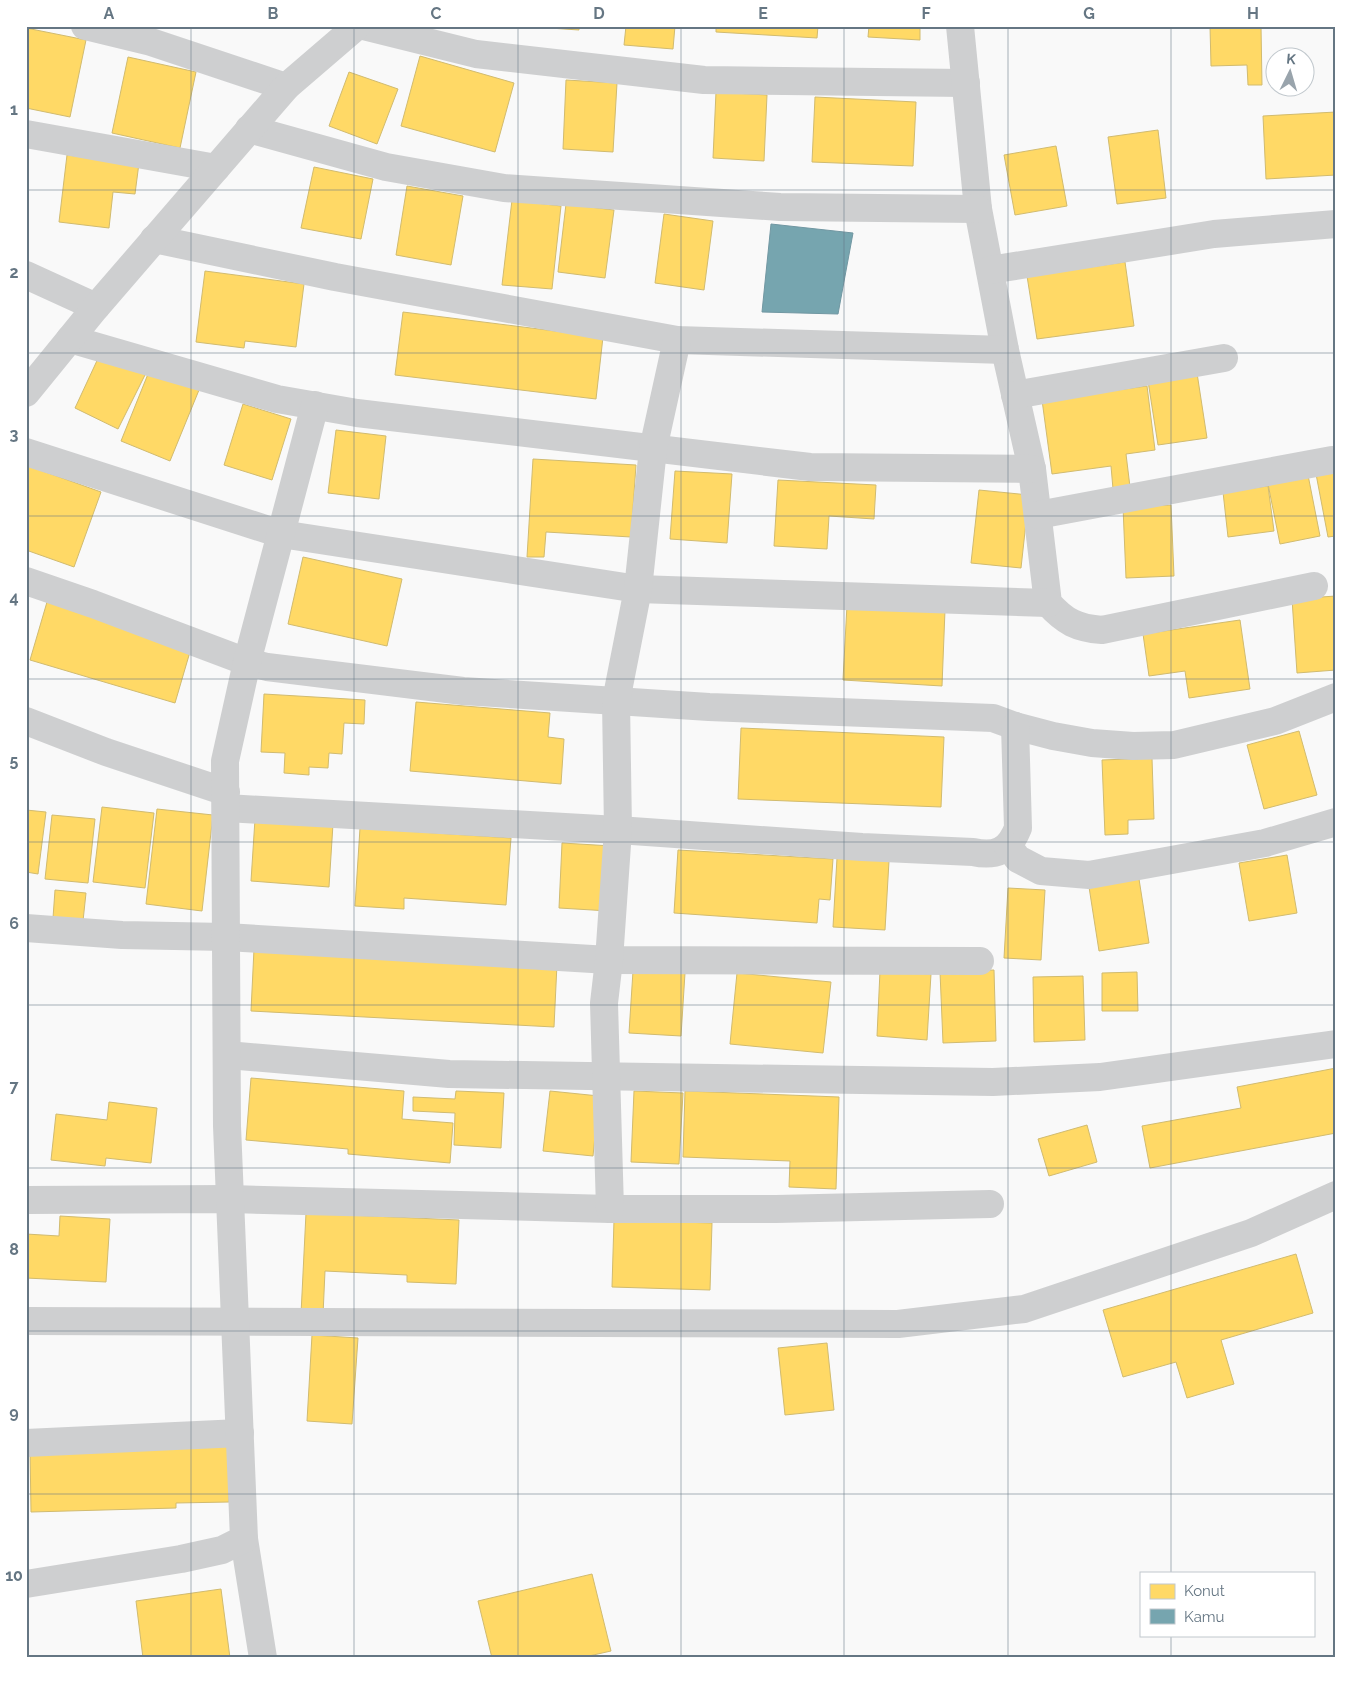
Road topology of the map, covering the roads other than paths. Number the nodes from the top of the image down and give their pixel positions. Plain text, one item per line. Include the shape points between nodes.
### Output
1 (84, 26) edge
2 (357, 26) edge
3 (363, 26) edge
4 (960, 26) edge
5 (966, 83) junction
6 (286, 87) junction
7 (249, 129) junction
8 (26, 134) edge
9 (216, 168) junction
10 (978, 209) junction
11 (1336, 224) edge
12 (154, 239) junction
13 (990, 270) junction
14 (26, 275) edge
15 (96, 307) junction
16 (70, 339) junction
17 (677, 340) junction
18 (1006, 350) junction
19 (1224, 358) dead end
20 (26, 393) edge
21 (1015, 395) junction
22 (315, 405) junction
23 (653, 449) junction
24 (26, 452) edge
25 (1332, 460) dead end
26 (1032, 469) junction
27 (1038, 515) junction
28 (281, 534) junction
29 (26, 581) edge
30 (1314, 586) dead end
31 (638, 589) junction
32 (1048, 603) junction
33 (246, 662) junction
34 (1336, 697) edge
35 (616, 701) junction
36 (26, 721) edge
37 (1015, 726) junction
38 (226, 800) junction
39 (1336, 822) edge
40 (618, 830) junction
41 (1008, 846) junction
42 (26, 928) edge
43 (226, 937) junction
44 (609, 960) junction
45 (980, 961) dead end
46 (1336, 1044) edge
47 (227, 1055) junction
48 (607, 1077) junction
49 (1336, 1195) edge
50 (230, 1199) junction
51 (26, 1200) edge
52 (990, 1204) dead end
53 (610, 1209) junction
54 (26, 1321) edge
55 (235, 1322) junction
56 (240, 1433) junction
57 (26, 1443) edge
58 (244, 1539) junction
59 (26, 1584) edge
60 (264, 1658) edge

1 - 6 street via 151,42
2 - 6 street
3 - 5 street via 476,54 704,80
4 - 5 street
5 - 10 street
6 - 7 street
7 - 9 street
7 - 10 street via 386,168 504,188 780,207
8 - 9 street
9 - 12 street
10 - 13 street
11 - 13 street via 1214,234
12 - 15 street
12 - 17 street via 335,277
13 - 18 street
14 - 15 street
15 - 16 street
16 - 20 street
16 - 22 street via 277,399
17 - 18 street
17 - 23 street
18 - 21 street
19 - 21 street
21 - 26 street
22 - 23 street via 357,414
22 - 28 street
23 - 26 street via 810,467
23 - 31 street
24 - 28 street
25 - 27 street
26 - 27 street
27 - 32 street
28 - 31 street
28 - 33 street
29 - 33 street
30 - 32 street via 1102,630 1072,623 1058,615
31 - 32 street
31 - 35 street
33 - 35 street via 463,691
33 - 38 street via 226,761
34 - 37 street via 1275,721 1174,745 1092,742
35 - 37 street via 993,718
35 - 40 street
36 - 38 street
37 - 41 street via 1018,828
38 - 40 street
38 - 43 street
39 - 41 street via 1265,843 1089,875 1041,871 1018,859
40 - 41 street via 985,855 997,853
40 - 44 street
42 - 43 street via 122,935
43 - 44 street
43 - 47 street
44 - 45 street
44 - 48 street via 604,1003
46 - 48 street via 1100,1077 993,1082
47 - 48 street via 449,1074
47 - 50 street
48 - 53 street
49 - 55 street via 1251,1233 1024,1310 946,1319 898,1324
50 - 51 street
50 - 53 street
50 - 55 street
52 - 53 street
54 - 55 street
55 - 56 street
56 - 57 street
56 - 58 street
58 - 59 street via 222,1550 181,1559
58 - 60 street

